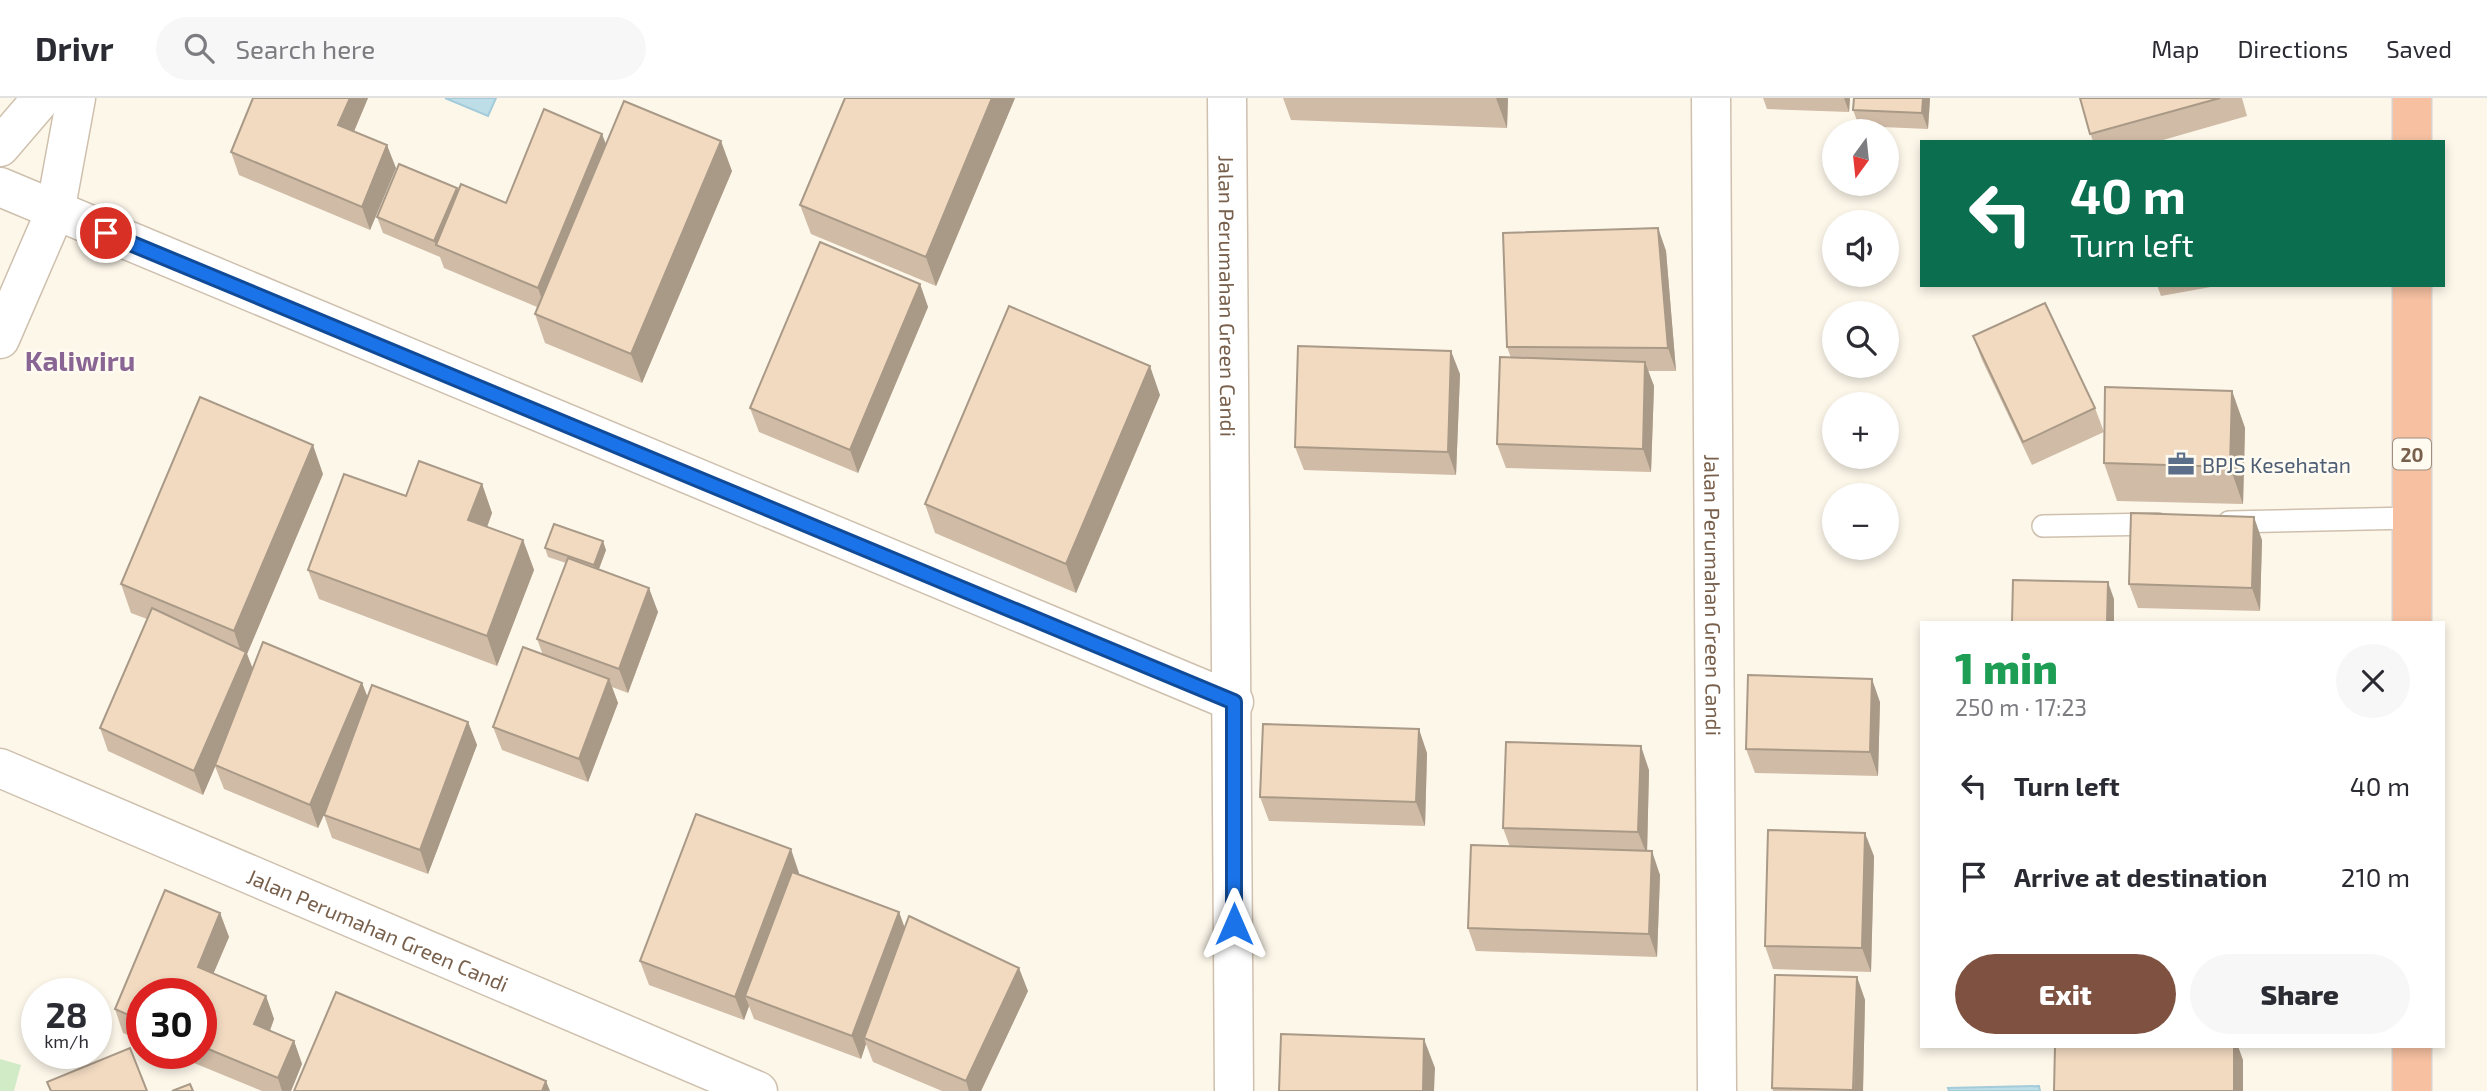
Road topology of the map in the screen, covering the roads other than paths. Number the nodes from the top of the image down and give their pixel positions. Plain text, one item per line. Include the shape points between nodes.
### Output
1 (42, 98) edge
2 (76, 98) edge
3 (1227, 98) edge
4 (1711, 98) edge
5 (2412, 98) edge
6 (2412, 140) edge
7 (0, 147) edge
8 (0, 187) edge
9 (55, 212) junction
10 (2412, 287) edge
11 (0, 339) edge
12 (2412, 519) junction
13 (2180, 523) edge
14 (2207, 523) edge
15 (2043, 526) dead end
16 (2412, 621) edge
17 (1234, 702) junction
18 (0, 768) edge
19 (2412, 1048) edge
20 (758, 1091) edge
21 (1234, 1091) edge
22 (1717, 1091) edge
23 (2412, 1091) edge

1 - 7 street
2 - 9 street
3 - 17 street, Jalan Perumahan Green Candi
4 - 22 street, Jalan Perumahan Green Candi
5 - 6 highway
8 - 9 street
9 - 11 street
9 - 17 street
10 - 12 highway, 20
12 - 14 lane
12 - 16 highway, 20
13 - 15 lane
17 - 21 street, Jalan Perumahan Green Candi
18 - 20 street, Jalan Perumahan Green Candi
19 - 23 highway

